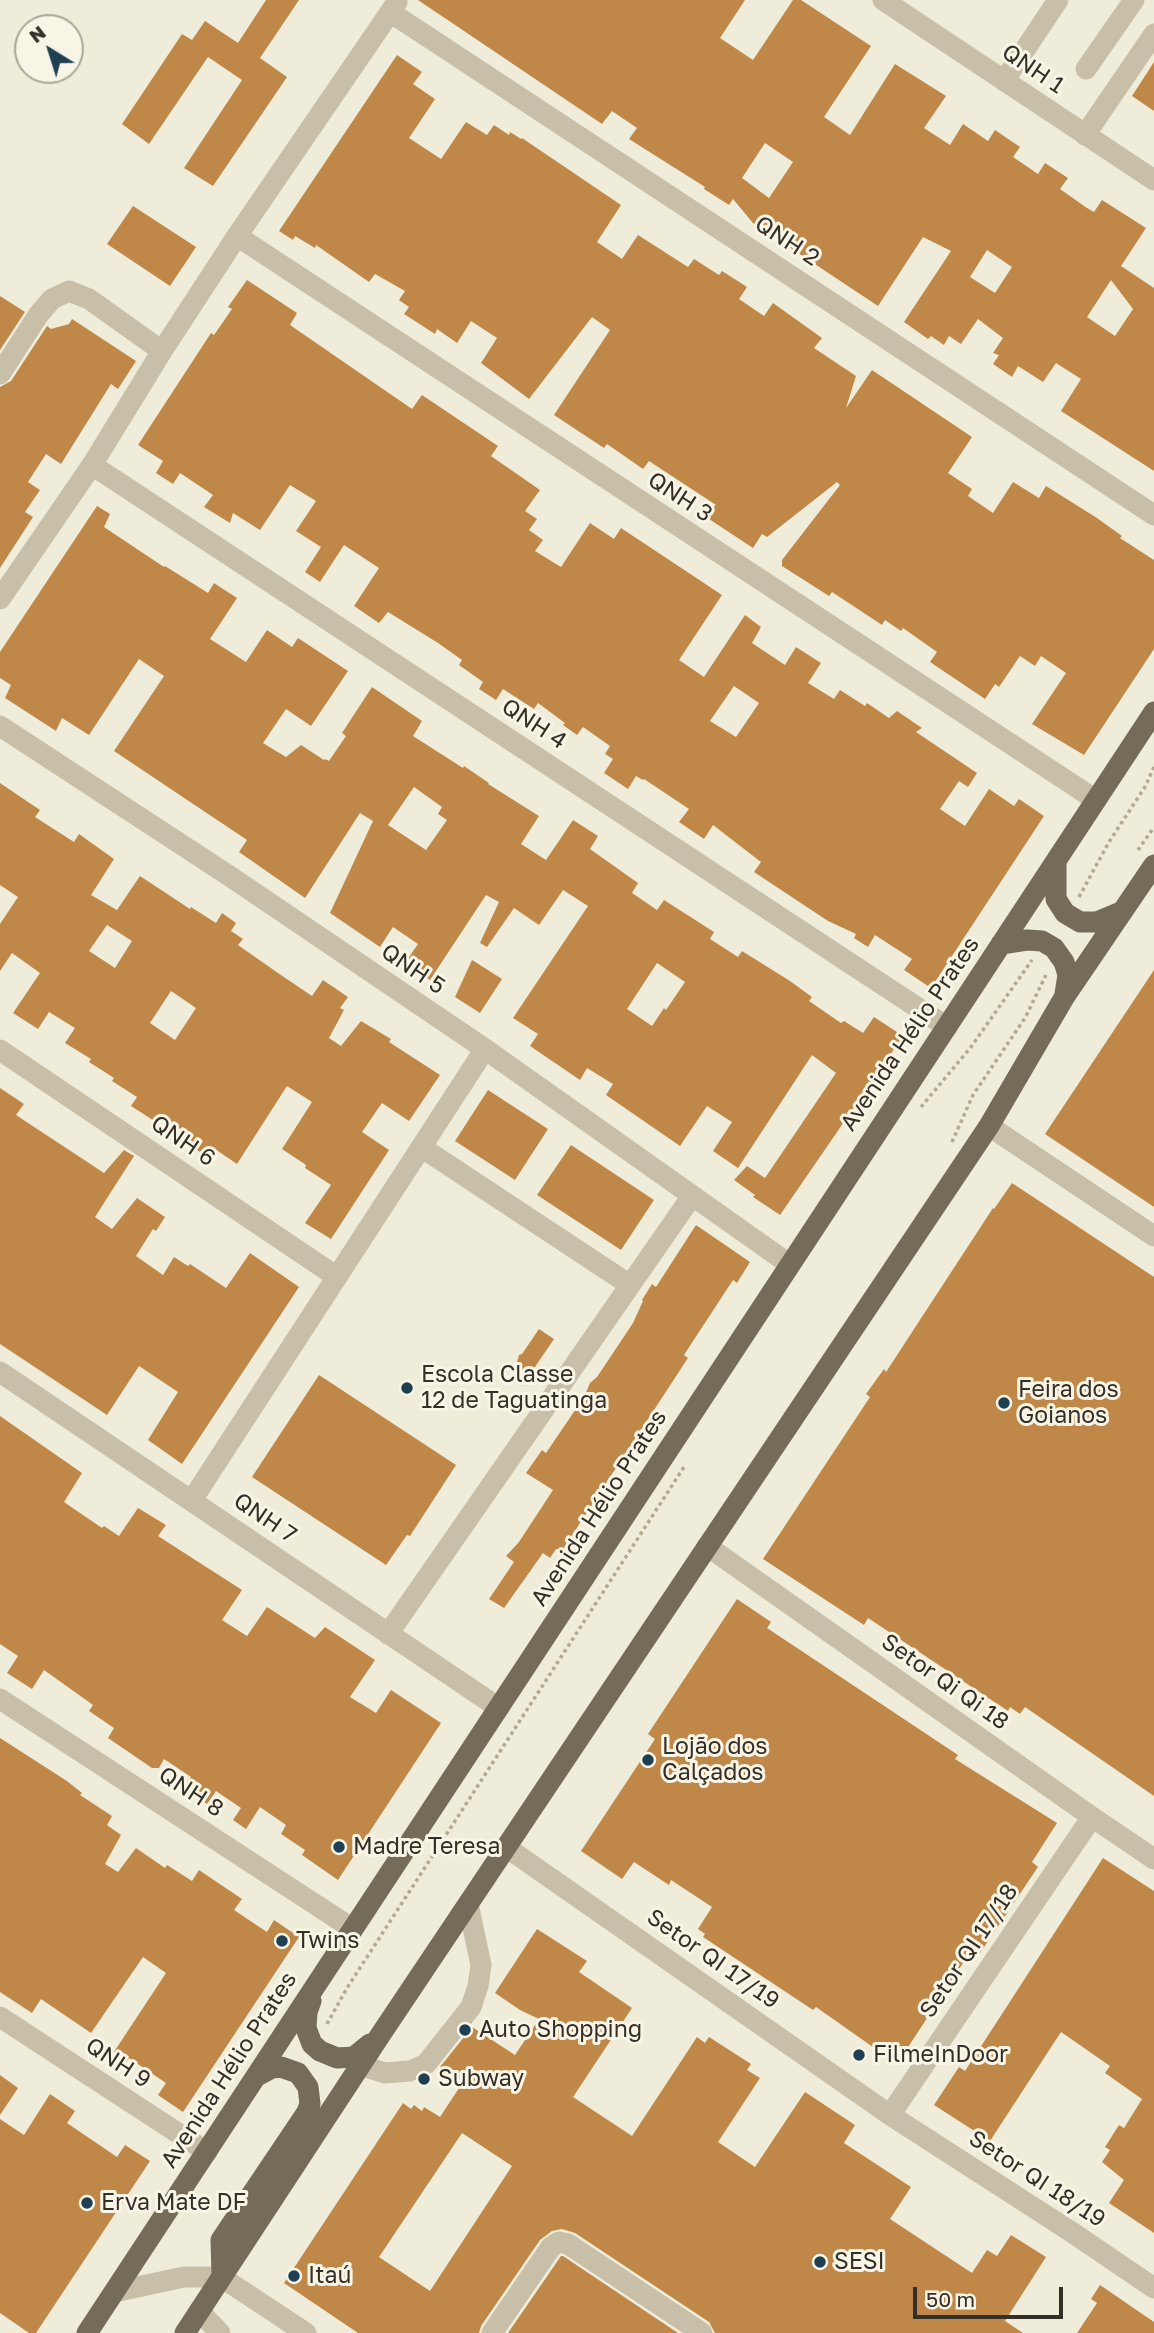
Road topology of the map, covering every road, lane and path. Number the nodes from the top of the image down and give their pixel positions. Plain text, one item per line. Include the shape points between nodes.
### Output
1 (883, 0) edge
2 (1058, 0) edge
3 (1133, 0) edge
4 (394, 6) edge
5 (1154, 34) edge
6 (1086, 69) dead end
7 (1004, 81) junction
8 (1085, 135) junction
9 (1154, 180) edge
10 (237, 236) junction
11 (162, 351) junction
12 (0, 374) edge
13 (92, 465) junction
14 (1154, 515) edge
15 (8, 568) edge
16 (0, 599) edge
17 (1154, 712) edge
18 (0, 726) edge
19 (1154, 768) edge
20 (1096, 800) junction
21 (1056, 861) junction
22 (1154, 865) edge
23 (1121, 912) junction
24 (1073, 918) junction
25 (1001, 944) junction
26 (1051, 947) junction
27 (1065, 996) junction
28 (947, 1027) junction
29 (485, 1049) junction
30 (0, 1050) edge
31 (915, 1116) dead end
32 (989, 1126) junction
33 (421, 1147) junction
34 (692, 1196) junction
35 (1154, 1236) edge
36 (789, 1264) junction
37 (337, 1277) junction
38 (630, 1285) junction
39 (0, 1372) edge
40 (685, 1466) dead end
41 (191, 1500) junction
42 (708, 1546) junction
43 (388, 1634) junction
44 (0, 1699) edge
45 (499, 1707) junction
46 (1092, 1817) junction
47 (506, 1847) junction
48 (1151, 1849) edge
49 (468, 1904) junction
50 (353, 1929) junction
51 (320, 1980) junction
52 (0, 2017) edge
53 (379, 2037) junction
54 (320, 2051) junction
55 (360, 2065) junction
56 (257, 2077) junction
57 (890, 2115) junction
58 (207, 2152) junction
59 (222, 2276) junction
60 (1154, 2288) edge
61 (114, 2292) junction
62 (199, 2311) junction
63 (87, 2333) edge
64 (185, 2333) edge
65 (220, 2333) edge
66 (306, 2333) edge
67 (492, 2333) edge
68 (702, 2333) edge

1 - 7 street, QNH 1
2 - 7 street
3 - 6 street
4 - 10 street
4 - 14 street, QNH 2
5 - 8 street
7 - 8 street, QNH 1
8 - 9 street, QNH 1
10 - 11 street
10 - 20 street, QNH 3
11 - 12 street via 89,299 69,291 52,299 39,314
11 - 13 street
13 - 15 street
13 - 28 street, QNH 4
15 - 16 street
17 - 20 main road, Avenida Hélio Prates
18 - 29 street, QNH 5
19 - 24 path via 1102,853 1077,900 1081,911
20 - 21 main road, Avenida Hélio Prates
21 - 24 main road via 1056,899
21 - 25 main road, Avenida Hélio Prates
22 - 23 main road
23 - 24 main road via 1097,922
23 - 27 main road
25 - 26 main road via 1027,940
25 - 28 main road, Avenida Hélio Prates
26 - 27 main road via 1068,975
26 - 31 path via 1045,955 1034,957
27 - 32 main road
28 - 36 main road, Avenida Hélio Prates
29 - 33 street
29 - 34 street, QNH 5
30 - 37 street, QNH 6
32 - 35 street
32 - 42 main road
33 - 37 street
33 - 38 street
34 - 36 street, QNH 5
34 - 38 street
36 - 45 main road, Avenida Hélio Prates
37 - 41 street
38 - 43 street
39 - 41 street, QNH 7
40 - 54 path via 347,1988 324,2029 329,2042
41 - 43 street, QNH 7
42 - 46 street, Setor Qi Qi 18
42 - 47 main road
43 - 45 street, QNH 7
44 - 50 street, QNH 8
45 - 50 main road, Avenida Hélio Prates
46 - 48 street, Setor Qi Qi 18
46 - 57 street, Setor QI 17/18
47 - 49 main road
47 - 57 street, Setor QI 17/19
49 - 53 main road
49 - 55 street via 481,1965 471,2007 426,2064 385,2073
50 - 51 main road, Avenida Hélio Prates
51 - 54 main road via 307,2012 306,2028
51 - 56 main road, Avenida Hélio Prates
52 - 58 street, QNH 9
53 - 54 main road via 354,2057 337,2058
53 - 55 main road
55 - 59 main road
56 - 58 main road, Avenida Hélio Prates
56 - 59 main road via 281,2067 298,2073 308,2087 310,2104 221,2240
57 - 60 street, Setor QI 18/19
58 - 61 main road, Avenida Hélio Prates
59 - 61 street via 184,2277
59 - 62 main road
59 - 66 street
61 - 63 main road, Avenida Hélio Prates
62 - 64 main road
62 - 65 street
67 - 68 street via 559,2242

